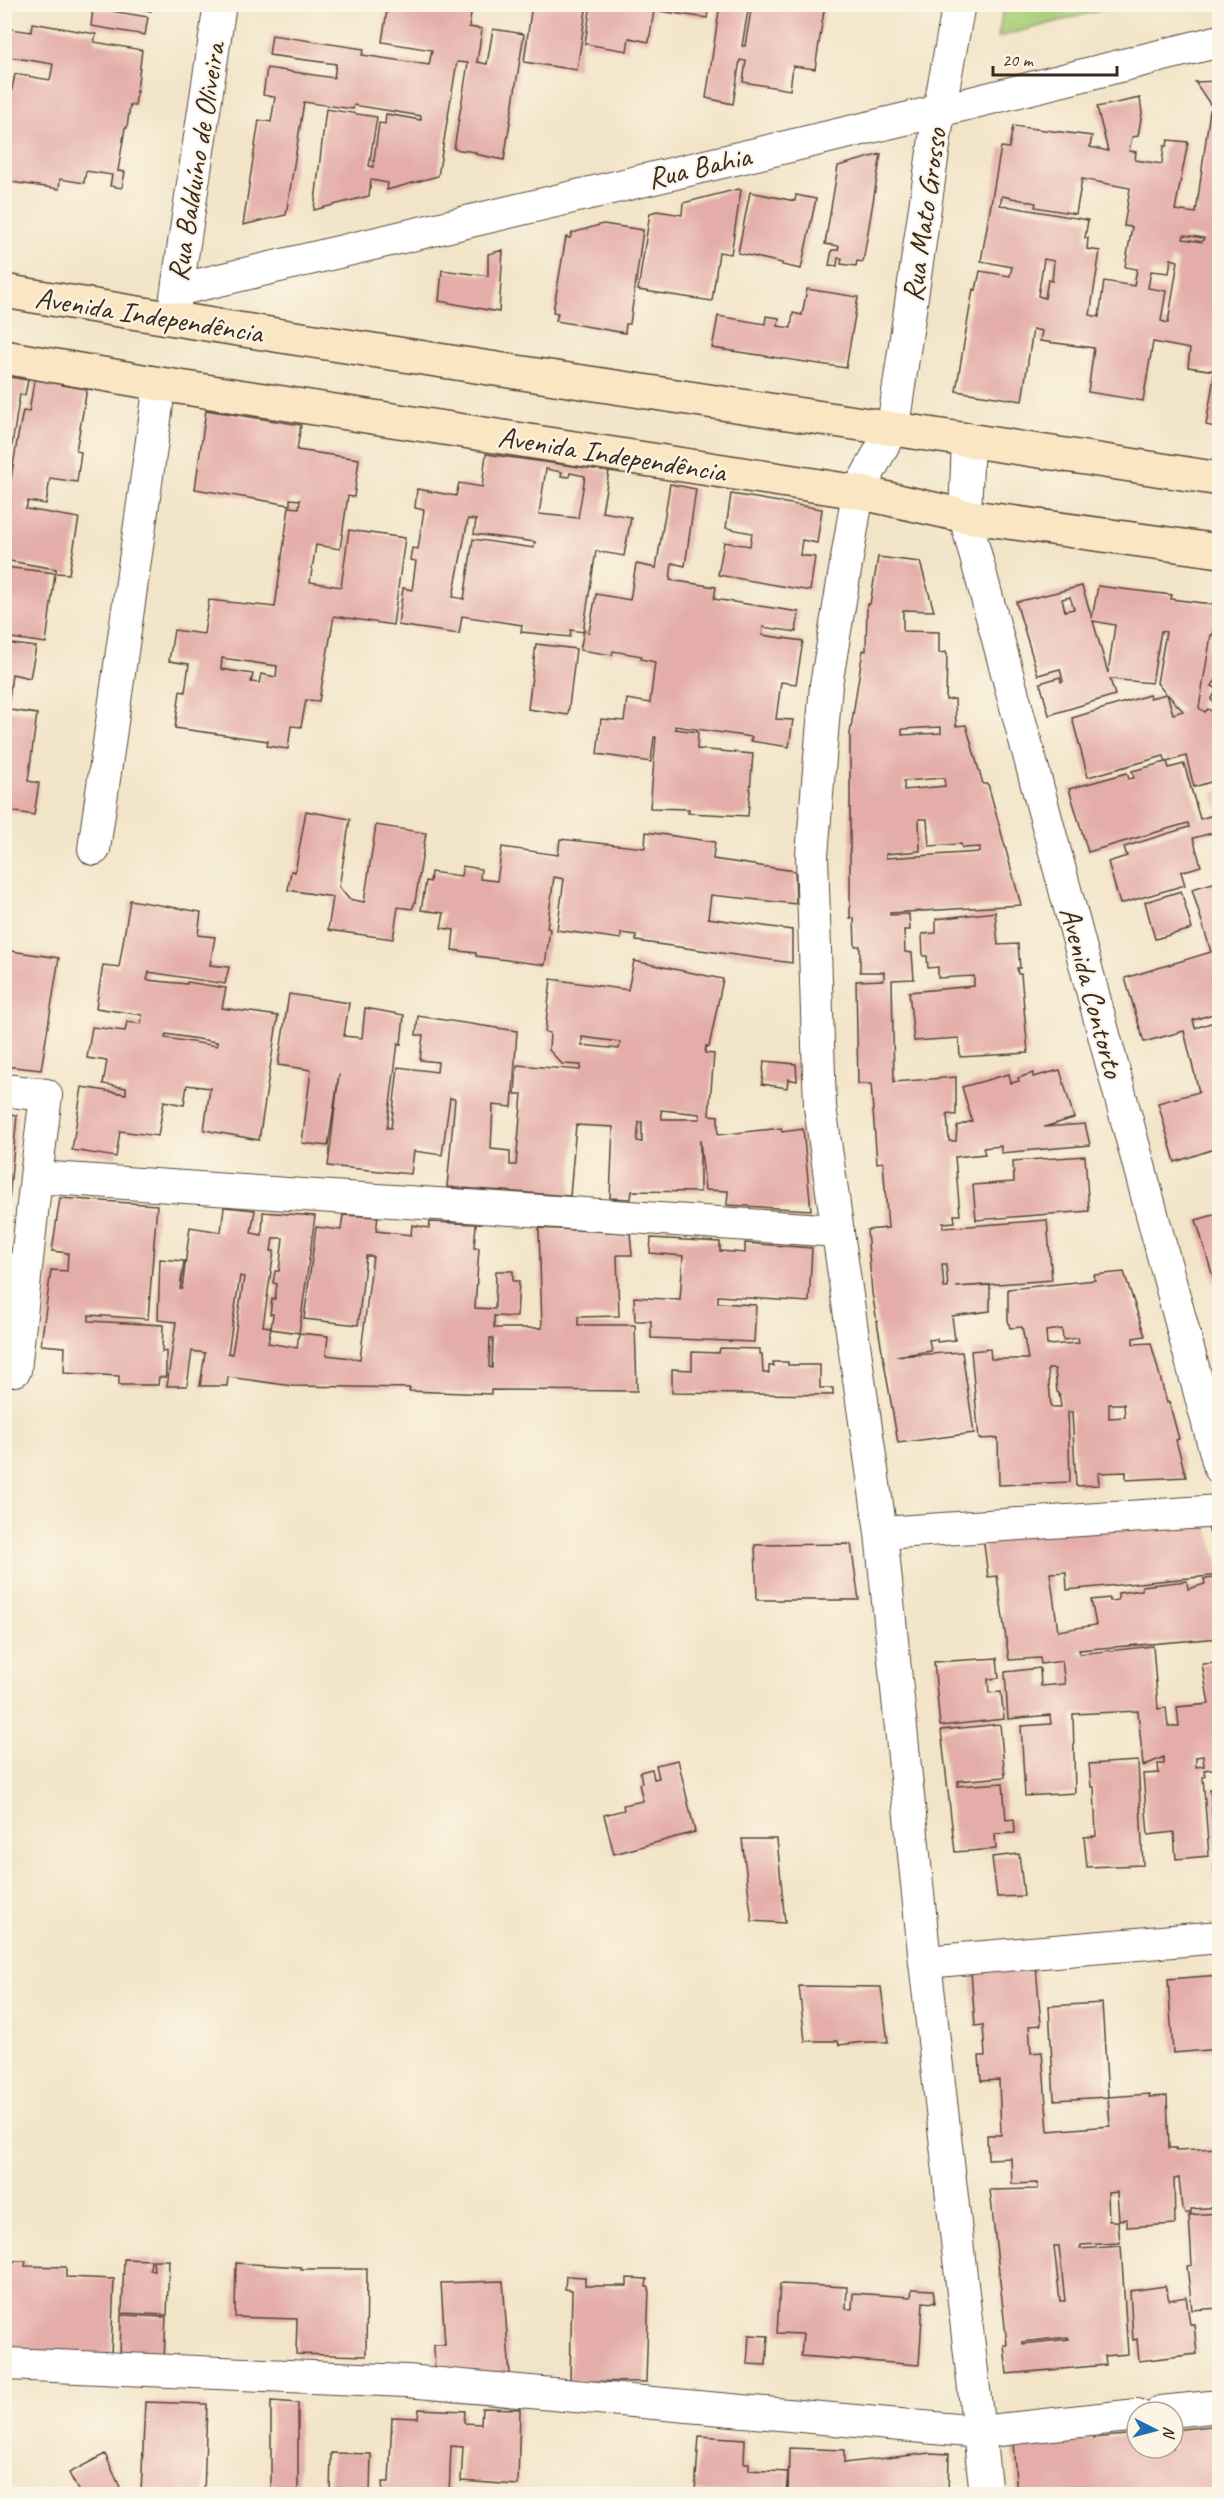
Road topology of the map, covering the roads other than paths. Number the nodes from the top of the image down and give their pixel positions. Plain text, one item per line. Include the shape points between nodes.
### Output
1 (220, 4) edge
2 (959, 4) edge
3 (1220, 41) edge
4 (939, 111) junction
5 (4, 291) edge
6 (175, 305) junction
7 (4, 357) edge
8 (160, 384) junction
9 (893, 427) junction
10 (968, 439) junction
11 (1220, 479) edge
12 (858, 492) junction
13 (965, 516) junction
14 (1220, 551) edge
15 (94, 849) dead end
16 (4, 1090) edge
17 (36, 1178) junction
18 (838, 1231) junction
19 (4, 1370) edge
20 (1220, 1468) edge
21 (1220, 1512) edge
22 (881, 1533) junction
23 (1220, 1937) edge
24 (925, 1962) junction
25 (7, 2364) dead end
26 (1220, 2406) edge
27 (1185, 2410) edge
28 (1125, 2416) edge
29 (979, 2432) junction
30 (986, 2494) edge

1 - 6 street, Rua Balduíno de Oliveira
2 - 4 street, Rua Mato Grosso
3 - 4 street, Rua Bahia
4 - 6 street, Rua Bahia
4 - 9 street, Rua Mato Grosso
5 - 6 street, Avenida Independência
6 - 9 street, Avenida Independência
7 - 8 street, Avenida Independência
8 - 12 street, Avenida Independência
8 - 15 street
9 - 10 street, Avenida Independência
9 - 12 street
10 - 11 street, Avenida Independência
10 - 13 street, Avenida Contorto
12 - 13 street, Avenida Independência
12 - 18 street via 826,685 812,855 820,1107
13 - 14 street, Avenida Independência
13 - 20 street, Avenida Contorto
16 - 17 street via 46,1095
17 - 18 street
17 - 19 street via 15,1370
18 - 22 street
21 - 22 street
22 - 24 street
23 - 24 street
24 - 29 street
25 - 29 street via 407,2381
26 - 27 street
28 - 29 street
29 - 30 street

